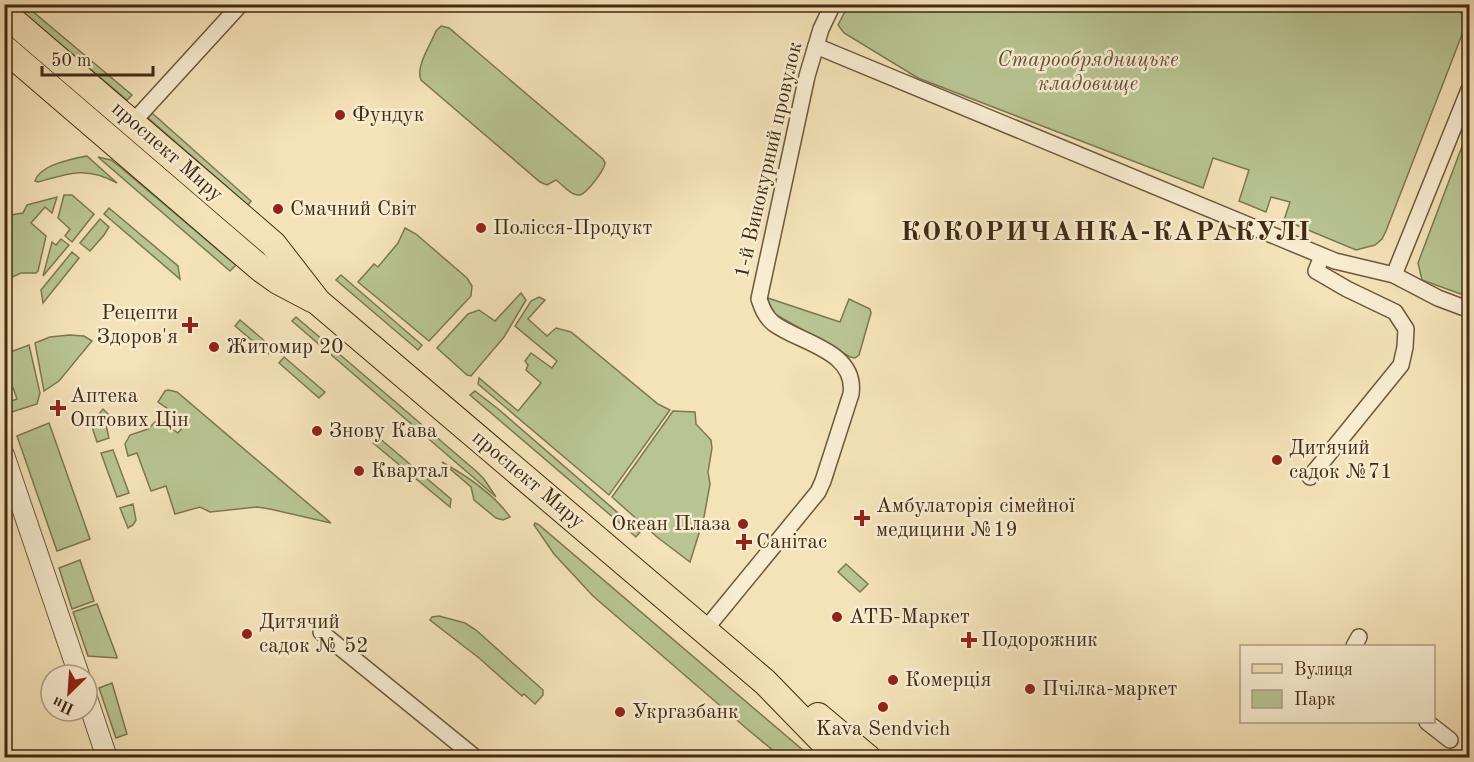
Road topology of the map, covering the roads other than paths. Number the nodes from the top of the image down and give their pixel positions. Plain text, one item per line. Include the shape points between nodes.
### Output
1 (241, 4) edge
2 (833, 4) edge
3 (4, 13) edge
4 (816, 46) junction
5 (4, 48) edge
6 (1470, 87) edge
7 (133, 122) junction
8 (1322, 256) junction
9 (1394, 275) junction
10 (318, 302) junction
11 (1470, 310) edge
12 (4, 455) edge
13 (1310, 477) dead end
14 (704, 631) junction
15 (321, 632) dead end
16 (75, 663) edge
17 (765, 682) junction
18 (95, 723) edge
19 (1428, 723) edge
20 (1450, 740) dead end
21 (107, 758) edge
22 (476, 758) edge
23 (839, 758) edge
24 (868, 758) edge

1 - 7 street
2 - 4 street, 1-й Винокурний провулок
3 - 7 main road, проспект Миру
4 - 8 street
4 - 14 street, 1-й Винокурний провулок via 759,299 764,313 773,322 823,348 839,361 849,376 851,394 818,492
5 - 10 main road, проспект Миру via 253,263
6 - 9 street
7 - 10 main road, проспект Миру via 277,247
8 - 9 street
8 - 13 street via 1316,271 1395,312 1406,329 1401,365
9 - 11 street
10 - 14 main road, проспект Миру
12 - 16 street
14 - 17 main road, проспект Миру
15 - 22 street
17 - 23 main road, проспект Миру
17 - 24 main road, проспект Миру via 823,719
18 - 21 street
19 - 20 street

